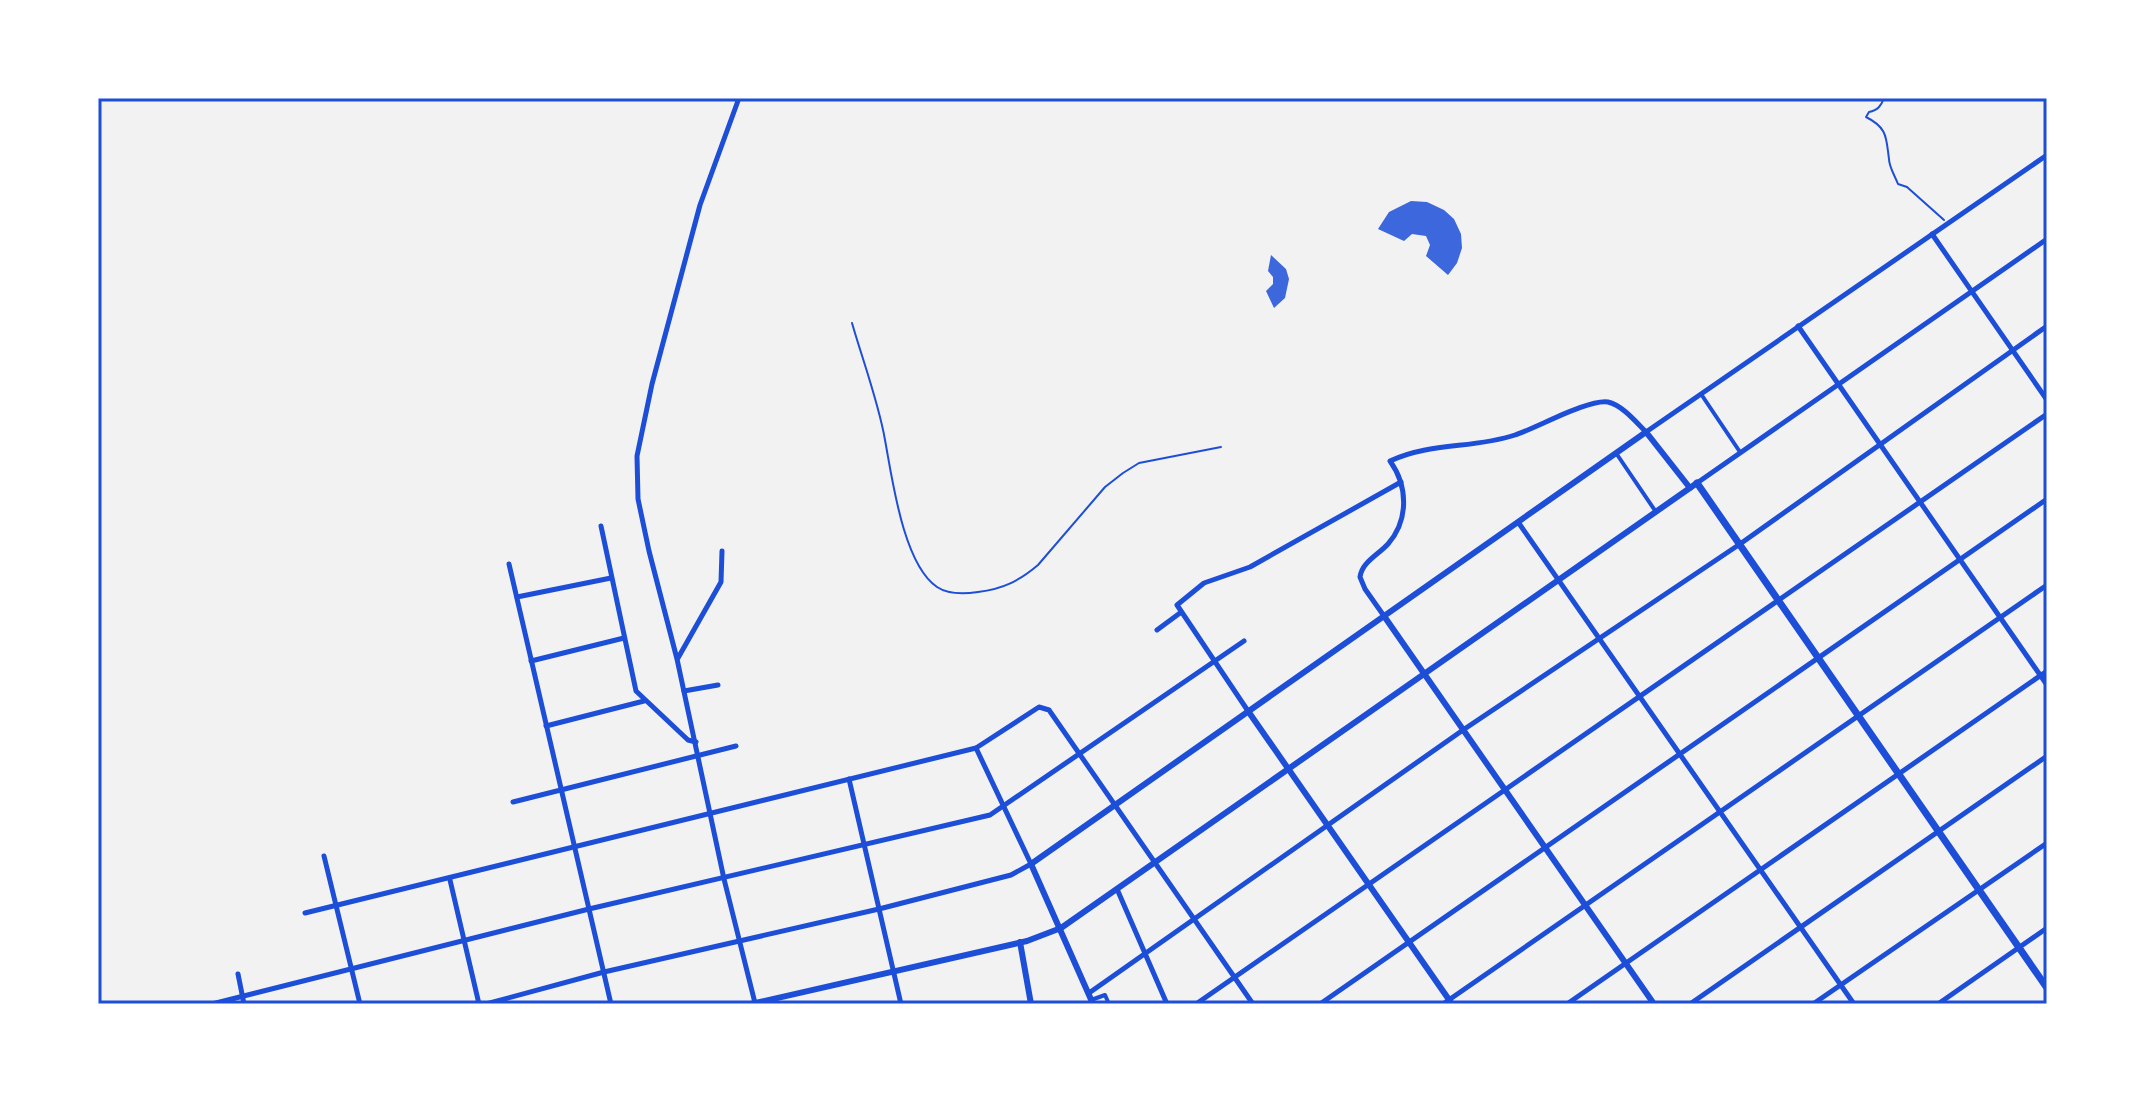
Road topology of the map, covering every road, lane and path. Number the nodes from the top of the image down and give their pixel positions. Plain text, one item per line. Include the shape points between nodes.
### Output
1 (739, 98) edge
2 (1884, 98) edge
3 (2047, 155) edge
4 (1948, 223) junction
5 (1932, 234) junction
6 (2047, 239) edge
7 (1972, 291) junction
8 (852, 323) dead end
9 (1798, 326) junction
10 (2047, 326) edge
11 (2013, 350) junction
12 (1838, 384) junction
13 (1701, 394) junction
14 (2047, 400) edge
15 (2047, 414) edge
16 (1646, 432) junction
17 (1879, 444) junction
18 (1221, 447) dead end
19 (1740, 452) junction
20 (1616, 453) junction
21 (1401, 482) junction
22 (1694, 485) junction
23 (2047, 499) edge
24 (1920, 503) junction
25 (1656, 512) junction
26 (1518, 522) junction
27 (601, 526) dead end
28 (1740, 544) junction
29 (722, 551) dead end
30 (1960, 560) junction
31 (509, 564) dead end
32 (611, 578) junction
33 (1558, 579) junction
34 (2047, 585) edge
35 (517, 597) junction
36 (1779, 599) junction
37 (1178, 611) junction
38 (1384, 616) junction
39 (2000, 618) junction
40 (1157, 630) dead end
41 (624, 638) junction
42 (1599, 638) junction
43 (1244, 641) dead end
44 (1819, 657) junction
45 (677, 659) junction
46 (531, 661) junction
47 (1214, 661) junction
48 (2047, 671) edge
49 (1424, 674) junction
50 (2040, 675) junction
51 (718, 685) dead end
52 (2047, 685) edge
53 (684, 691) junction
54 (1640, 696) junction
55 (644, 701) junction
56 (1248, 711) junction
57 (1860, 716) junction
58 (546, 726) junction
59 (1463, 730) junction
60 (696, 742) junction
61 (736, 746) dead end
62 (976, 748) junction
63 (699, 754) junction
64 (1079, 754) junction
65 (1680, 754) junction
66 (2047, 756) edge
67 (1289, 769) junction
68 (1900, 773) junction
69 (849, 779) junction
70 (560, 788) junction
71 (1505, 790) junction
72 (513, 802) dead end
73 (1114, 804) junction
74 (1003, 809) junction
75 (1720, 812) junction
76 (711, 815) junction
77 (1329, 827) junction
78 (1940, 831) junction
79 (2047, 843) edge
80 (864, 846) junction
81 (1544, 847) junction
82 (575, 848) junction
83 (324, 856) dead end
84 (1155, 863) junction
85 (1031, 864) junction
86 (1760, 870) junction
87 (724, 879) junction
88 (450, 880) junction
89 (1369, 885) junction
90 (1117, 889) junction
91 (1980, 890) junction
92 (335, 906) junction
93 (1585, 906) junction
94 (589, 909) junction
95 (879, 909) junction
96 (305, 913) dead end
97 (1194, 920) junction
98 (1061, 928) junction
99 (1801, 928) junction
100 (2047, 928) edge
101 (464, 940) junction
102 (741, 941) junction
103 (1020, 942) junction
104 (1409, 942) junction
105 (2019, 947) junction
106 (1145, 953) junction
107 (1625, 963) junction
108 (352, 970) junction
109 (894, 971) junction
110 (604, 972) junction
111 (238, 974) dead end
112 (1234, 977) junction
113 (1840, 985) junction
114 (2047, 988) edge
115 (242, 996) junction
116 (1091, 999) edge
117 (783, 1000) edge
118 (1028, 1003) edge
119 (1448, 1003) edge
120 (212, 1004) edge
121 (244, 1004) edge
122 (360, 1004) edge
123 (479, 1004) edge
124 (486, 1004) edge
125 (611, 1004) edge
126 (753, 1004) edge
127 (901, 1004) edge
128 (1109, 1004) edge
129 (1167, 1004) edge
130 (1196, 1004) edge
131 (1253, 1004) edge
132 (1320, 1004) edge
133 (1567, 1004) edge
134 (1654, 1004) edge
135 (1690, 1004) edge
136 (1813, 1004) edge
137 (1854, 1004) edge
138 (1938, 1004) edge

1 - 45 street via 700,205 637,456 638,499
2 - 4 path via 1866,117 1886,134 1888,160 1898,184
3 - 4 street
4 - 5 street
5 - 7 street
5 - 9 street
6 - 7 street
7 - 11 street
7 - 12 street
8 - 18 path via 905,532 928,579 948,592 1008,586 1025,576 1105,487 1139,463
9 - 12 street
9 - 13 street
10 - 11 street
11 - 14 street
11 - 17 street
12 - 17 street
12 - 19 street
13 - 16 street
13 - 19 street
15 - 24 street
16 - 20 street
16 - 21 street via 1617,406 1601,402 1512,436 1477,445 1424,448 1390,461
16 - 22 street
17 - 24 street
17 - 28 street
19 - 22 street
20 - 25 street
20 - 26 street
21 - 37 street via 1250,567 1204,583 1178,603
21 - 38 street via 1399,527 1360,572
22 - 25 street
22 - 28 main road
23 - 30 street
24 - 30 street
24 - 36 street
25 - 33 street
26 - 33 street
26 - 38 street
27 - 32 street
28 - 36 main road
28 - 42 street
29 - 45 street via 721,582
30 - 39 street
30 - 44 street
31 - 35 street
32 - 35 street
32 - 41 street
33 - 42 street
33 - 49 street
34 - 39 street
35 - 46 street
36 - 44 main road
36 - 54 street
37 - 40 street
37 - 47 street
38 - 49 street
38 - 56 street
39 - 50 street
39 - 57 street
41 - 46 street
41 - 55 street via 636,691
42 - 54 street
42 - 59 street
43 - 47 street
44 - 57 main road
44 - 65 street
45 - 53 street
46 - 58 street
47 - 56 street
47 - 64 street
48 - 50 street
49 - 59 street
49 - 67 street
50 - 52 street
50 - 68 street
51 - 53 street
53 - 60 street
54 - 65 street
54 - 71 street
55 - 58 street
55 - 60 street
56 - 67 street
56 - 73 street
57 - 68 main road
57 - 75 street
58 - 70 street
59 - 71 street
59 - 77 street
60 - 63 street
61 - 63 street
62 - 64 street via 1044,707
62 - 69 street
62 - 74 street
63 - 70 street
63 - 76 street
64 - 73 street
64 - 74 street
65 - 75 street
65 - 81 street
66 - 78 street
67 - 77 street
67 - 84 street
68 - 78 main road
68 - 86 street
69 - 76 street
69 - 80 street
70 - 72 street
70 - 82 street
71 - 81 street
71 - 89 street
73 - 84 street
73 - 85 street
74 - 80 street
74 - 85 street
75 - 86 street
75 - 93 street
76 - 82 street
76 - 87 street
77 - 89 street
77 - 97 street
78 - 91 main road
78 - 99 street
79 - 91 street
80 - 87 street
80 - 95 street
81 - 93 street
81 - 104 street
82 - 88 street
82 - 94 street
83 - 92 street
84 - 90 street
84 - 97 street
85 - 95 street via 1011,875
85 - 98 street
86 - 99 street
86 - 107 street
87 - 94 street
87 - 102 street
88 - 92 street
88 - 101 street
89 - 104 street
89 - 112 street
90 - 98 street
90 - 106 street
91 - 105 main road
91 - 113 street
92 - 96 street
92 - 108 street
93 - 107 street
93 - 119 street
94 - 101 street
94 - 110 street
95 - 102 street
95 - 109 street
97 - 106 street
97 - 112 street
98 - 103 street
98 - 116 street
99 - 113 street
99 - 135 street
100 - 105 street
101 - 108 street
101 - 123 street
102 - 110 street
102 - 126 street
103 - 109 street
103 - 118 street
104 - 119 street
104 - 132 street
105 - 114 main road
105 - 138 street
106 - 116 street
106 - 129 street
107 - 133 street
107 - 134 street
108 - 115 street
108 - 122 street
109 - 117 street
109 - 127 street
110 - 124 street
110 - 125 street
111 - 115 street
112 - 130 street
112 - 131 street
113 - 136 street
113 - 137 street
115 - 120 street
115 - 121 street
116 - 128 street via 1105,995
117 - 126 street

